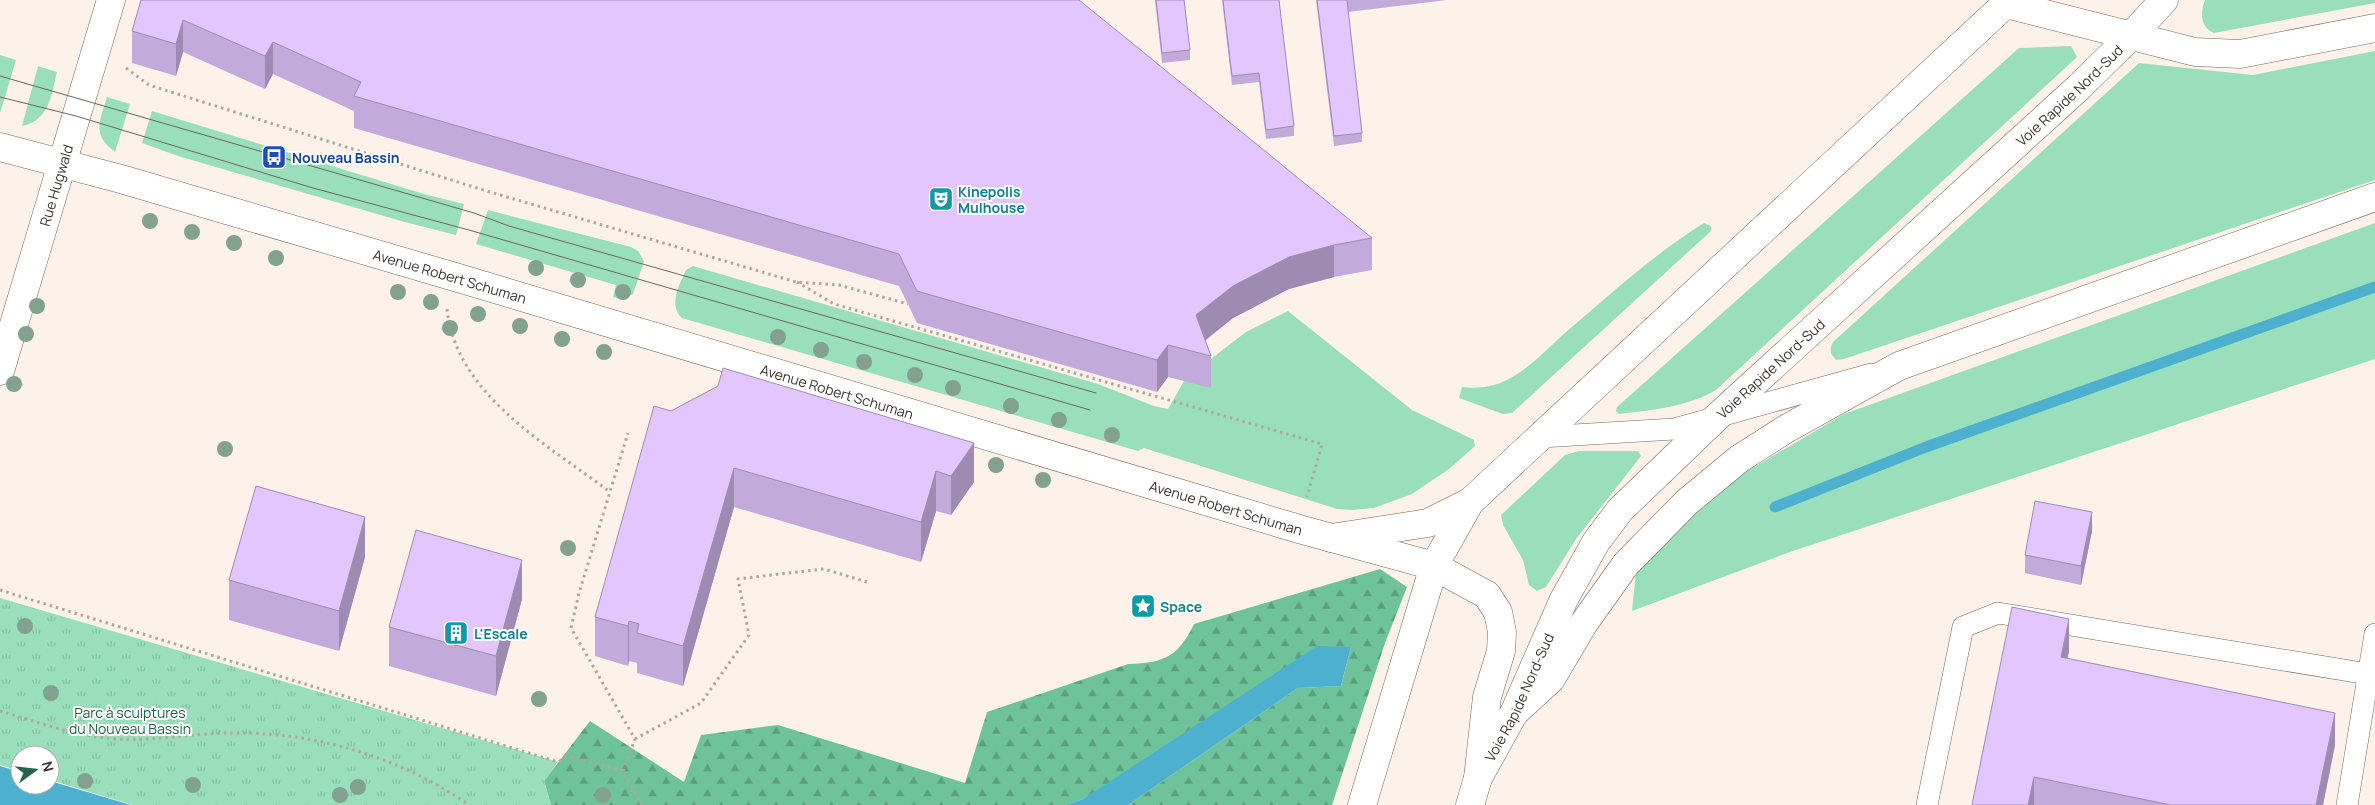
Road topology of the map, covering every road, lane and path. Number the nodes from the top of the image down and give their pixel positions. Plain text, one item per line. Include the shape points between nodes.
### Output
1 (111, 0) edge
2 (2164, 0) edge
3 (2008, 2) edge
4 (2375, 28) edge
5 (2132, 35) junction
6 (125, 67) dead end
7 (0, 147) edge
8 (62, 164) junction
9 (2375, 197) edge
10 (796, 282) junction
11 (908, 304) edge
12 (448, 305) dead end
13 (1899, 366) junction
14 (0, 371) edge
15 (1719, 415) junction
16 (628, 433) dead end
17 (1541, 437) junction
18 (610, 492) junction
19 (1307, 500) dead end
20 (1470, 502) junction
21 (1331, 538) junction
22 (1434, 566) junction
23 (867, 582) dead end
24 (0, 590) edge
25 (2375, 634) edge
26 (2368, 674) junction
27 (0, 711) edge
28 (1514, 714) junction
29 (635, 739) junction
30 (622, 771) junction
31 (1478, 778) junction
32 (468, 805) edge
33 (642, 805) edge
34 (1362, 805) edge
35 (1470, 805) edge
36 (1927, 805) edge
37 (2347, 805) edge

1 - 8 main road, Rue Hugwald
2 - 5 main road, Voie Rapide Nord-Sud
3 - 5 main road
3 - 17 main road
4 - 5 main road via 2240,54 2195,52
5 - 15 main road, Voie Rapide Nord-Sud
6 - 10 path via 149,85 480,189
7 - 8 main road, Avenue Robert Schuman
8 - 14 main road, Rue Hugwald
8 - 21 main road, Avenue Robert Schuman via 446,274
9 - 13 main road
10 - 11 path via 839,285
10 - 19 path via 834,304 1322,444
12 - 18 path via 446,310 468,370 500,409
13 - 15 lane
13 - 28 main road via 1786,428 1739,459 1687,502 1626,564 1584,623 1552,679
15 - 17 lane via 1674,429
15 - 28 main road, Voie Rapide Nord-Sud via 1644,484 1596,542 1564,598
16 - 18 path
17 - 20 main road
18 - 29 path via 571,628
20 - 21 main road via 1428,523
20 - 22 main road
21 - 22 main road, Avenue Robert Schuman
22 - 31 main road, Avenue Robert Schuman via 1487,595 1498,612 1501,651 1487,697
22 - 34 main road
23 - 29 path via 824,569 738,580 749,636 701,703
24 - 30 path via 558,762 568,756
25 - 26 lane
26 - 36 lane via 1998,613 1963,627
26 - 37 lane
27 - 32 path via 62,729 116,739 162,739 226,733 296,736 362,752 442,786
28 - 31 main road, Voie Rapide Nord-Sud
29 - 30 path
30 - 33 path
31 - 35 main road, Voie Rapide Nord-Sud

